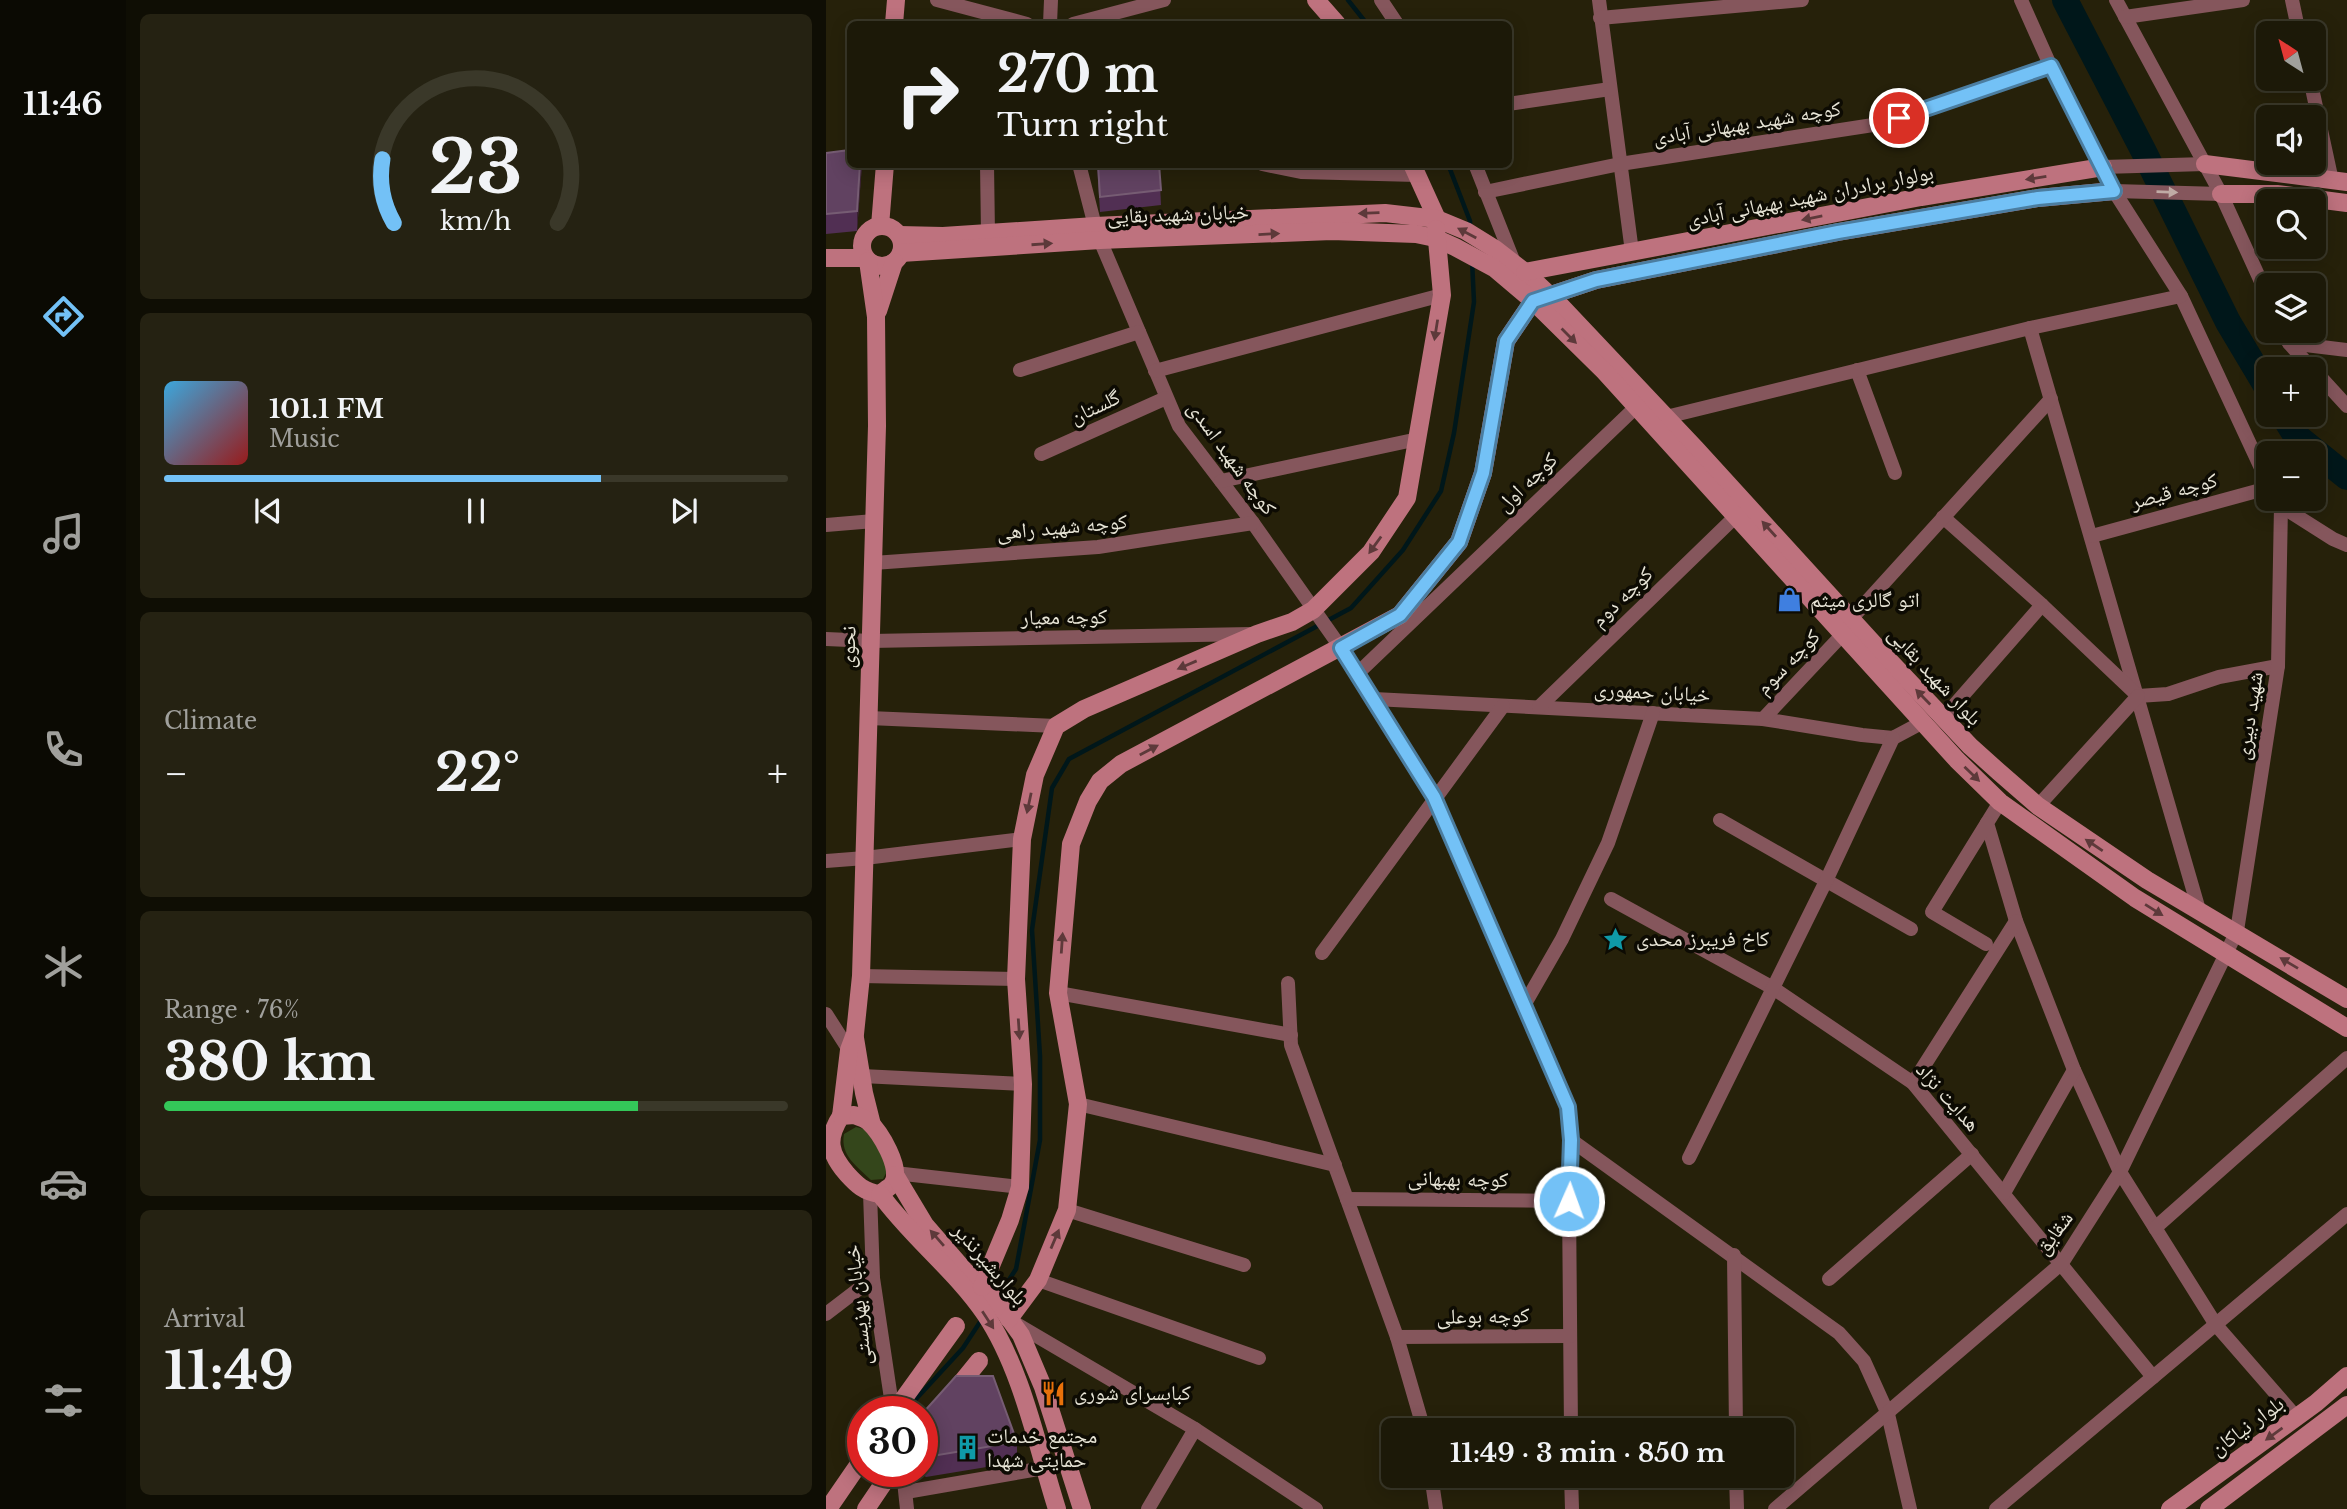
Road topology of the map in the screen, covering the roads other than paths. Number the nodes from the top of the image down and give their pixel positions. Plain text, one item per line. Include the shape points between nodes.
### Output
1 (896, 0) edge
2 (937, 0) edge
3 (1051, 0) edge
4 (1164, 0) edge
5 (1316, 0) edge
6 (1381, 0) edge
7 (1598, 0) edge
8 (1802, 0) edge
9 (2021, 0) edge
10 (2116, 0) edge
11 (2242, 0) edge
12 (2292, 0) edge
13 (2125, 17) junction
14 (1600, 18) junction
15 (995, 20) edge
16 (894, 21) edge
17 (1050, 21) edge
18 (1084, 21) edge
19 (1334, 21) edge
20 (1395, 21) edge
21 (2297, 21) edge
22 (2051, 66) junction
23 (1611, 89) junction
24 (2313, 91) edge
25 (1512, 103) edge
26 (1620, 164) junction
27 (2205, 164) junction
28 (2103, 167) junction
29 (885, 168) edge
30 (987, 168) edge
31 (1080, 168) edge
32 (1282, 168) edge
33 (1476, 168) edge
34 (1415, 170) edge
35 (2339, 181) edge
36 (2114, 191) junction
37 (1485, 192) junction
38 (2221, 194) junction
39 (2347, 203) edge
40 (1437, 219) junction
41 (880, 226) junction
42 (1098, 233) junction
43 (988, 234) junction
44 (1435, 238) junction
45 (863, 239) junction
46 (1495, 249) joint
47 (826, 250) edge
48 (898, 250) junction
49 (1632, 252) junction
50 (826, 258) edge
51 (867, 259) junction
52 (1514, 270) junction
53 (2257, 273) edge
54 (1441, 295) junction
55 (2181, 296) junction
56 (1542, 298) junction
57 (876, 317) junction
58 (2030, 328) junction
59 (1139, 332) junction
60 (2291, 343) edge
61 (2314, 343) edge
62 (2347, 350) edge
63 (2302, 357) edge
64 (1020, 370) dead end
65 (1857, 370) junction
66 (1155, 371) junction
67 (2326, 384) edge
68 (1166, 398) junction
69 (2051, 399) junction
70 (2347, 406) edge
71 (1635, 408) junction
72 (1666, 417) junction
73 (1418, 439) junction
74 (1041, 454) dead end
75 (2256, 459) edge
76 (1895, 473) dead end
77 (1221, 481) junction
78 (2256, 488) edge
79 (2279, 511) edge
80 (2292, 511) edge
81 (1735, 517) junction
82 (1943, 517) junction
83 (874, 521) junction
84 (1253, 523) junction
85 (826, 526) edge
86 (2092, 536) junction
87 (2347, 545) edge
88 (873, 563) junction
89 (2042, 605) junction
90 (1315, 612) junction
91 (1847, 627) junction
92 (1257, 634) junction
93 (826, 639) edge
94 (871, 641) junction
95 (1341, 648) junction
96 (2278, 666) junction
97 (1357, 674) junction
98 (2138, 695) junction
99 (1374, 699) junction
100 (1503, 706) junction
101 (1539, 707) junction
102 (1653, 713) junction
103 (869, 718) junction
104 (1943, 718) junction
105 (1763, 719) junction
106 (1923, 722) junction
107 (1056, 726) junction
108 (1894, 738) junction
109 (1434, 797) junction
110 (2000, 802) junction
111 (2038, 806) junction
112 (1720, 820) dead end
113 (1987, 823) junction
114 (1022, 839) junction
115 (865, 858) junction
116 (826, 861) edge
117 (1826, 881) junction
118 (1611, 899) dead end
119 (2199, 910) junction
120 (2016, 920) junction
121 (1910, 929) dead end
122 (2237, 932) junction
123 (1986, 944) dead end
124 (1322, 953) dead end
125 (2225, 955) junction
126 (861, 976) junction
127 (1016, 979) junction
128 (1288, 982) dead end
129 (1773, 988) junction
130 (1058, 993) junction
131 (2347, 999) edge
132 (1523, 1007) junction
133 (826, 1014) edge
134 (2347, 1028) edge
135 (1291, 1035) junction
136 (852, 1042) junction
137 (2347, 1058) edge
138 (2074, 1070) junction
139 (863, 1076) junction
140 (1913, 1083) junction
141 (1023, 1084) junction
142 (1078, 1104) junction
143 (833, 1120) edge
144 (872, 1125) junction
145 (1571, 1140) junction
146 (828, 1150) edge
147 (1972, 1154) junction
148 (1689, 1158) dead end
149 (1335, 1165) junction
150 (2120, 1172) junction
151 (895, 1174) junction
152 (1020, 1187) junction
153 (2004, 1193) junction
154 (875, 1194) junction
155 (1347, 1199) junction
156 (1569, 1201) junction
157 (914, 1205) junction
158 (1067, 1210) junction
159 (2347, 1214) edge
160 (898, 1218) junction
161 (2155, 1228) junction
162 (1734, 1255) junction
163 (2062, 1263) junction
164 (1244, 1265) dead end
165 (873, 1278) junction
166 (1829, 1279) dead end
167 (1038, 1280) junction
168 (982, 1287) junction
169 (826, 1314) edge
170 (1009, 1319) junction
171 (2216, 1325) junction
172 (956, 1326) dead end
173 (1570, 1336) junction
174 (1397, 1337) junction
175 (1259, 1357) dead end
176 (979, 1361) dead end
177 (2347, 1376) edge
178 (2153, 1377) junction
179 (891, 1396) edge
180 (906, 1396) edge
181 (2347, 1405) edge
182 (938, 1411) edge
183 (1888, 1414) junction
184 (1421, 1418) edge
185 (1571, 1418) edge
186 (1736, 1418) edge
187 (2297, 1418) junction
188 (1195, 1429) junction
189 (1044, 1468) junction
190 (847, 1481) edge
191 (881, 1487) edge
192 (905, 1487) edge
193 (1433, 1488) edge
194 (1571, 1488) edge
195 (1737, 1488) edge
196 (906, 1492) junction
197 (828, 1509) edge
198 (866, 1509) edge
199 (907, 1509) edge
200 (1057, 1509) edge
201 (1082, 1509) edge
202 (1149, 1509) edge
203 (1315, 1509) edge
204 (1436, 1509) edge
205 (1572, 1509) edge
206 (1737, 1509) edge
207 (1775, 1509) edge
208 (1910, 1509) edge
209 (1996, 1509) edge
210 (2170, 1509) edge
211 (2208, 1509) edge

1 - 16 main road
2 - 15 street
3 - 17 street
4 - 18 street
5 - 19 main road
6 - 20 street
7 - 14 street
8 - 14 street
9 - 22 street
10 - 13 street
11 - 13 street
12 - 21 street
13 - 27 street
14 - 23 street
22 - 26 street, کوچه شهید بهبهانی آبادی via 1873,125
22 - 28 street
23 - 25 street
23 - 26 street
24 - 35 street
26 - 37 street, کوچه شهید بهبهانی آبادی
26 - 49 street
27 - 28 street
27 - 35 main road
27 - 38 street
28 - 36 street
28 -> 49 main road, بولوار برادران شهید بهبهانی آبادی
29 - 41 main road
30 - 43 street
31 - 42 street, کوچه شهید اسدی
32 - 34 street via 1301,172
33 - 37 street
34 - 40 main road
36 -> 38 street
36 - 55 street
36 - 56 main road, بولوار برادران شهید بهبهانی آبادی via 2038,198 1838,232 1596,280
37 - 52 street
38 - 39 main road via 2277,194
38 - 53 street
40 -> 42 main road, خیابان شهید بقایی via 1384,213
40 - 44 main road
46 -> 40 main road, خیابان شهید بقایی
41 - 45 main road
41 - 48 main road via 888,227
42 - 43 main road, خیابان شهید بقایی
42 -> 44 main road, خیابان شهید بقایی via 1332,231
48 -> 42 main road, خیابان شهید بقایی
42 - 59 street, کوچه شهید اسدی
43 - 48 main road, خیابان شهید بقایی
44 - 52 main road, خیابان شهید بقایی
44 - 54 main road
45 - 47 main road
45 - 51 main road
46 - 52 main road, بلوار شهید بقایی
48 - 51 main road via 881,267
48 - 57 main road
49 - 52 main road, بولوار برادران شهید بهبهانی آبادی
50 - 51 main road
51 - 57 main road, نحوی
52 - 56 main road, بلوار شهید بقایی
52 - 56 main road, بلوار شهید بقایی
54 - 66 street
54 -> 73 main road
55 - 58 street
55 - 75 street
56 -> 71 main road, بلوار شهید بقایی
56 - 72 main road, بلوار شهید بقایی
56 - 95 main road via 1506,341 1483,473 1459,542 1400,615
57 - 83 main road, نحوی
58 - 65 street
58 - 69 street
59 - 64 street
59 - 66 street, کوچه شهید اسدی
60 - 63 street
61 - 62 street
65 - 72 street
65 - 76 street
66 - 68 street, کوچه شهید اسدی
67 - 70 street
68 - 74 street, گلستان
68 - 77 street, کوچه شهید اسدی via 1179,426
69 - 82 street, کوچه سوم
69 - 86 street
71 - 81 main road, بلوار شهید بقایی
71 - 97 street, کوچه اول
91 -> 72 main road, بلوار شهید بقایی
73 - 77 street
73 -> 90 main road via 1407,498 1371,552
77 - 84 street, کوچه شهید اسدی
78 - 86 street, کوچه قیصر
79 - 96 street, شهید دبیری
80 - 87 street
81 - 91 main road, بلوار شهید بقایی
81 - 101 street, کوچه دوم
82 - 89 street
82 - 91 street, کوچه سوم
83 - 85 street
83 - 88 main road, نحوی
84 - 88 street, کوچه شهید راهی via 1098,547
84 - 90 street, کوچه شهید اسدی
86 - 98 street
88 - 94 main road, نحوی
89 - 98 street
89 - 104 street
90 - 92 main road
90 - 95 street, کوچه شهید اسدی
104 -> 91 main road, بلوار شهید بقایی
91 - 105 street, کوچه سوم
91 - 106 main road, بلوار شهید بقایی
92 - 94 street, کوچه معیار
92 -> 107 main road via 1084,709
93 - 94 street, کوچه معیار
94 - 103 main road, نحوی
95 - 97 street, کوچه شهید اسدی
130 -> 95 main road via 1071,844 1100,781 1121,764
96 - 98 street via 2219,677 2168,694
96 - 122 street, شهید دبیری
97 - 99 street, کوچه شهید اسدی
98 - 111 street
98 - 119 street
99 - 100 street, خیابان جمهوری
99 - 109 street, کوچه شهید اسدی
100 - 101 street, خیابان جمهوری
100 - 109 street
101 - 102 street, خیابان جمهوری
102 - 105 street, خیابان جمهوری
102 - 132 street via 1608,843
103 - 107 street
103 - 115 main road, نحوی
104 - 111 main road, بلوار شهید بقایی
105 - 108 street, خیابان جمهوری
106 - 108 street
106 -> 110 main road, بلوار شهید بقایی
107 -> 114 main road via 1035,775
108 - 117 street
109 - 124 street
109 - 132 street, کوچه شهید اسدی
110 - 113 street
110 -> 125 main road, بلوار شهید بقایی
119 -> 111 main road, بلوار شهید بقایی
112 - 117 street
113 - 120 street
113 - 123 street via 1932,912
114 - 115 street
114 - 127 main road
115 - 116 street
115 - 126 main road, نحوی
117 - 121 street
117 - 129 street
118 - 129 street, هدایت نژاد
119 - 122 main road, بلوار شهید بقایی
120 - 138 street
120 - 140 street
122 - 125 street, شقایق
131 -> 122 main road, بلوار شهید بقایی
125 - 134 main road, بلوار شهید بقایی
125 - 150 street, شقایق
126 - 127 street
126 - 136 main road, نحوی
127 -> 141 main road
128 - 135 street
129 - 140 street, هدایت نژاد
129 - 148 street
130 - 135 street
130 - 142 main road
132 - 145 street, کوچه شهید اسدی via 1568,1107
133 - 136 street
135 - 149 street
136 - 139 main road
136 - 143 main road, نحوی
137 - 161 street
138 - 150 street
138 - 153 street
139 - 141 street
139 - 144 main road
140 - 147 street, هدایت نژاد
141 - 152 main road
142 - 149 street
142 - 158 main road
143 - 144 main road via 854,1115
143 - 146 main road
144 - 151 main road via 892,1157
145 - 156 street, کوچه شهید اسدی
145 - 162 street
146 - 154 main road via 859,1188
147 - 153 street, هدایت نژاد
147 - 166 street
149 - 155 street
150 - 161 street
150 - 163 street, شقایق
151 - 152 street
151 - 154 main road via 893,1183
151 - 157 main road, بلواربشیرنذیر
152 - 168 main road
153 - 163 street, هدایت نژاد
154 - 160 main road
154 - 165 street, خیابان بهزیستی
155 - 156 street, کوچه بهبهانی
155 - 174 street
156 - 173 street, کوچه شهید اسدی
157 - 160 main road
168 -> 157 main road, بلواربشیرنذیر via 925,1225
158 - 164 street
167 -> 158 main road
159 - 171 street
160 -> 189 main road via 960,1282 998,1335
161 - 171 street
162 - 183 street via 1839,1333 1864,1361
162 - 186 street
163 - 178 street, هدایت نژاد
163 - 183 street, شقایق
165 - 169 street
165 - 179 street, خیابان بهزیستی
167 - 170 main road
167 - 175 street
168 - 170 main road, بلواربشیرنذیر
170 - 188 street
170 - 201 main road, بلواربشیرنذیر via 1021,1335 1043,1387
171 - 178 street
171 - 187 street
172 - 180 main road
173 - 174 street, کوچه بوعلی
173 - 185 street, کوچه شهید اسدی
174 - 184 street
176 - 182 main road
177 - 187 main road, بلوار نیاکان
178 - 209 street
181 - 211 main road, بلوار نیاکان
183 - 207 street, شقایق
183 - 208 street
187 -> 210 main road, بلوار نیاکان
188 - 202 street
188 - 203 street
189 - 196 street
189 - 200 main road
190 - 197 main road
191 - 198 main road
192 - 196 street
193 - 204 street
194 - 205 street
195 - 206 street
196 - 199 street

